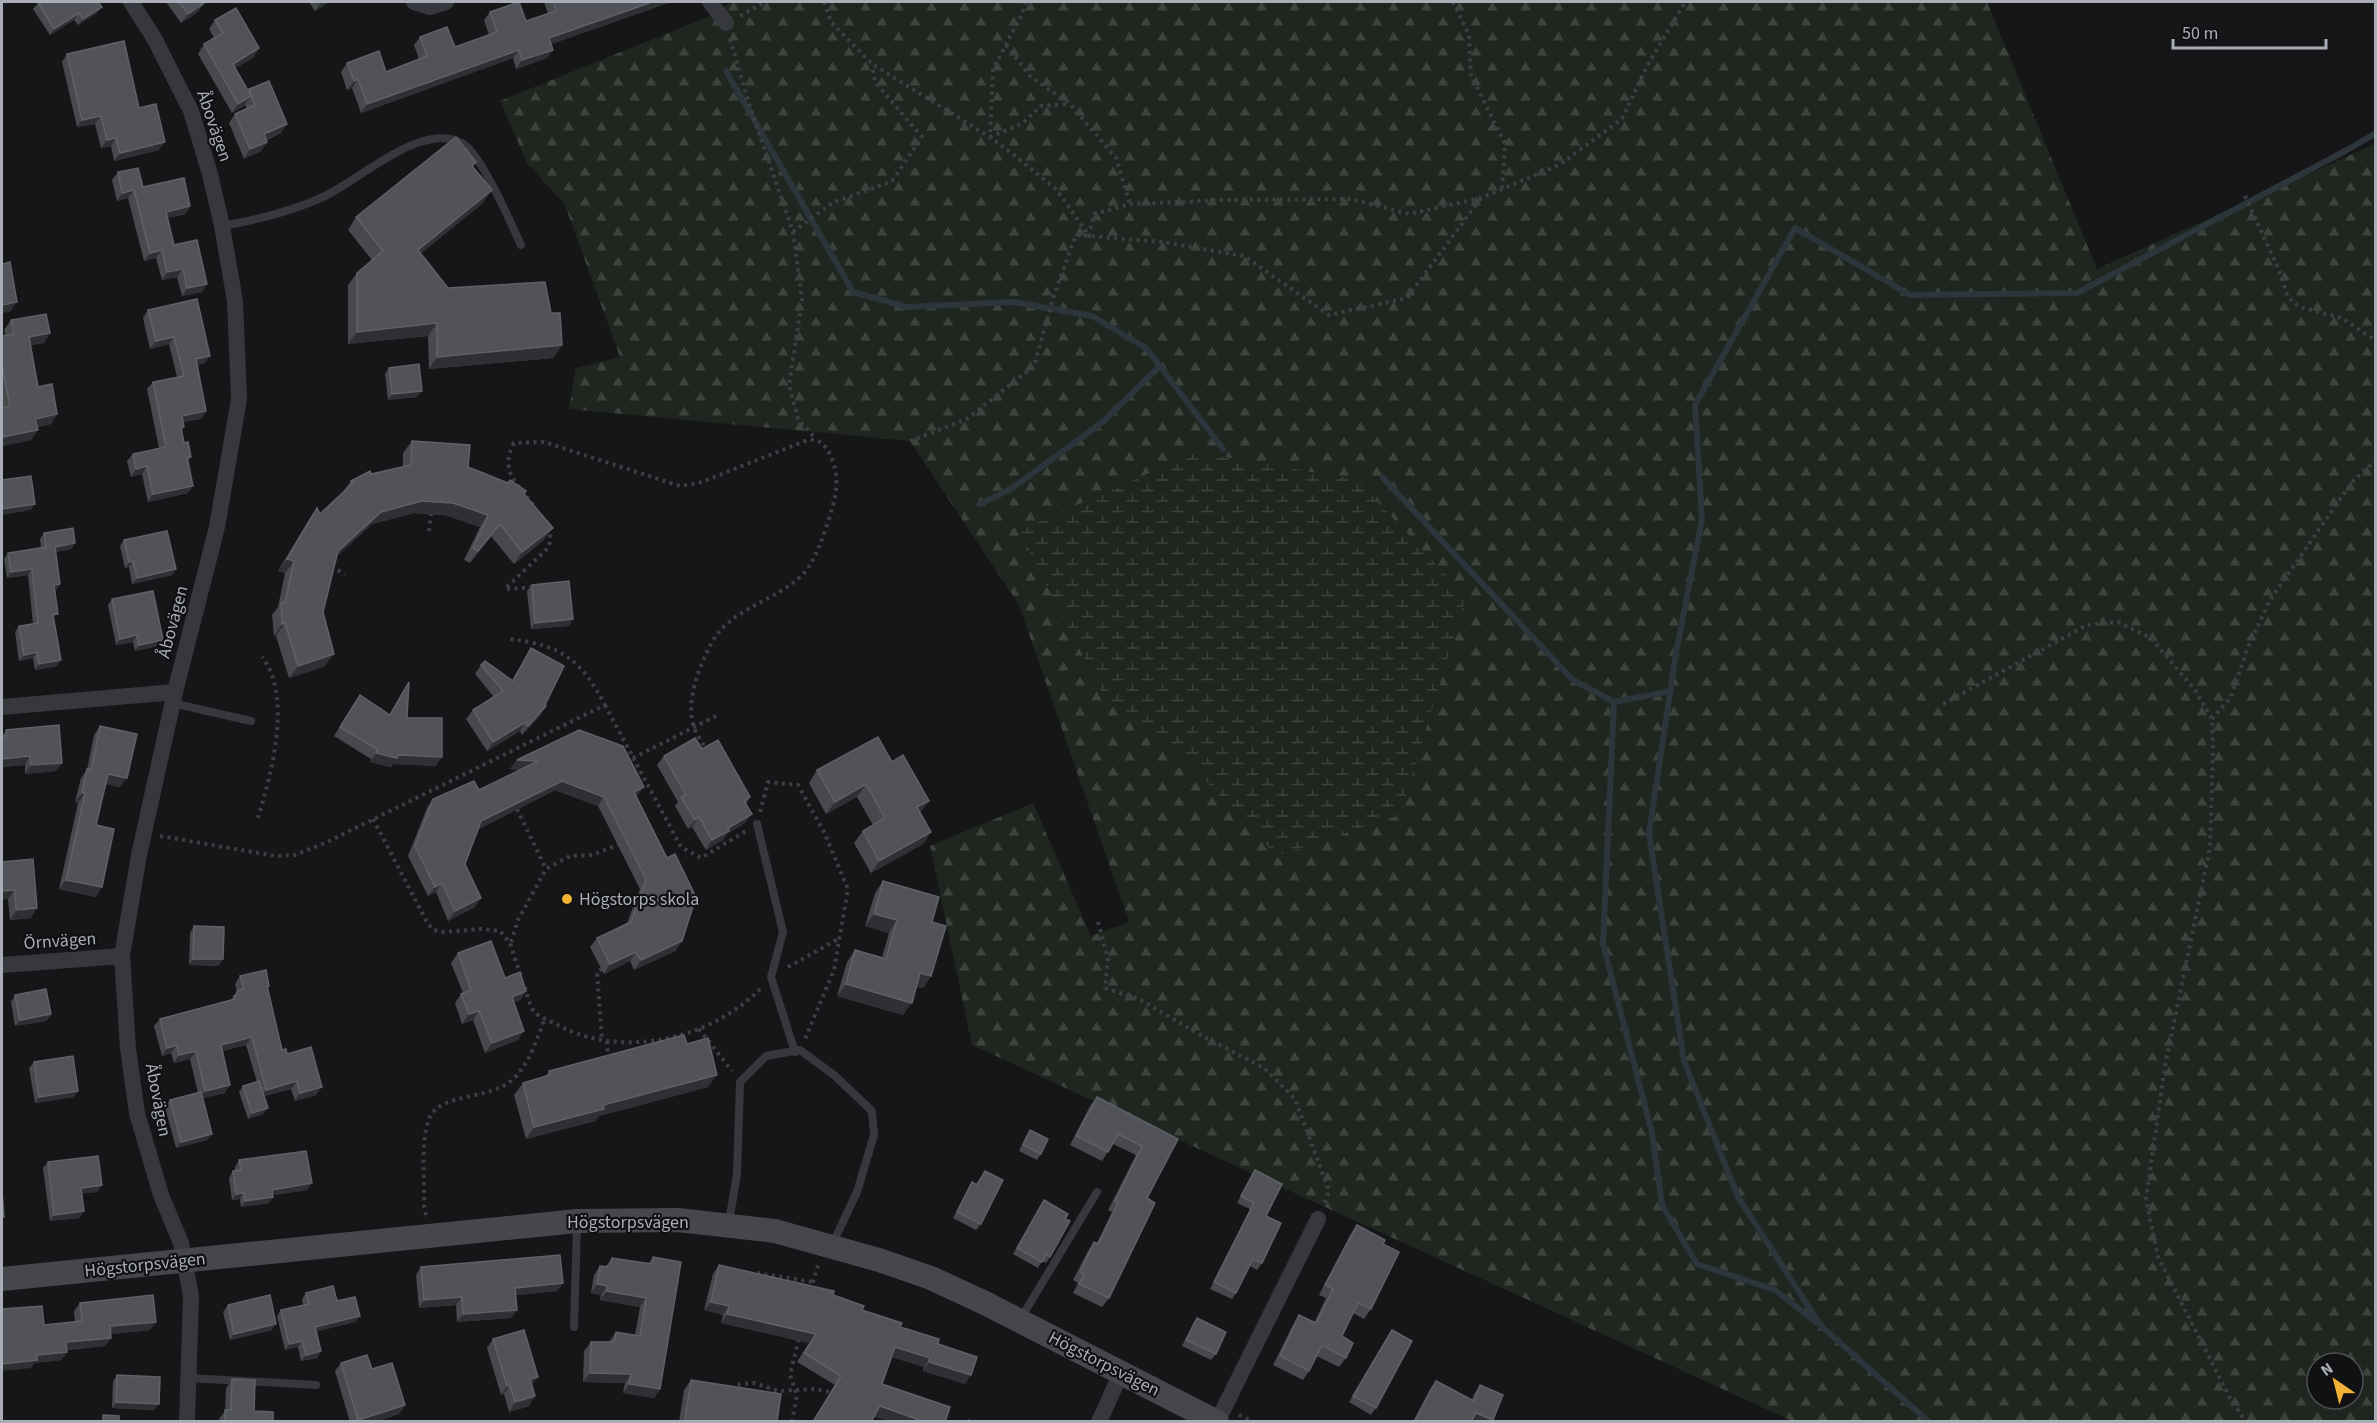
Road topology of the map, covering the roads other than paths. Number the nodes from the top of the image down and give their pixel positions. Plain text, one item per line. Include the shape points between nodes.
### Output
1 (131, 2) edge
2 (414, 2) edge
3 (446, 2) edge
4 (710, 2) edge
5 (726, 23) road end
6 (222, 226) junction
7 (521, 245) dead end
8 (174, 698) junction
9 (2, 707) edge
10 (251, 721) dead end
11 (757, 824) road end
12 (123, 956) junction
13 (2, 965) edge
14 (798, 1051) junction
15 (1097, 1192) dead end
16 (1318, 1219) road end
17 (577, 1221) junction
18 (728, 1226) junction
19 (827, 1245) junction
20 (186, 1261) junction
21 (2, 1280) edge
22 (1019, 1320) junction
23 (574, 1327) dead end
24 (1121, 1373) junction
25 (188, 1378) junction
26 (316, 1385) dead end
27 (1220, 1415) edge
28 (187, 1422) edge
29 (1099, 1422) edge

1 - 6 street, Åbovägen via 191,111
2 - 3 street via 430,7
4 - 5 street
6 - 7 lane via 264,219 325,197 376,164 439,138 463,144 482,167
6 - 8 street, Åbovägen via 235,301 239,399 217,527
8 - 9 street
8 - 10 lane
8 - 12 street, Åbovägen via 144,833
11 - 14 lane via 783,932 771,977
12 - 13 street, Örnvägen
12 - 20 street, Åbovägen via 128,1048 137,1113
14 - 18 lane via 766,1056 740,1082 737,1174
14 - 19 lane via 834,1075 872,1111 874,1135 856,1192
15 - 22 lane
16 - 27 street
17 - 18 street, Högstorpsvägen via 678,1220
17 - 20 street, Högstorpsvägen
17 - 23 lane
18 - 19 street, Högstorpsvägen via 775,1231
19 - 22 street, Högstorpsvägen via 931,1278
20 - 21 street, Högstorpsvägen
20 - 25 street, Åbovägen via 191,1296
22 - 24 street, Högstorpsvägen
24 - 27 street, Högstorpsvägen
24 - 29 street
25 - 26 lane
25 - 28 street, Åbovägen

